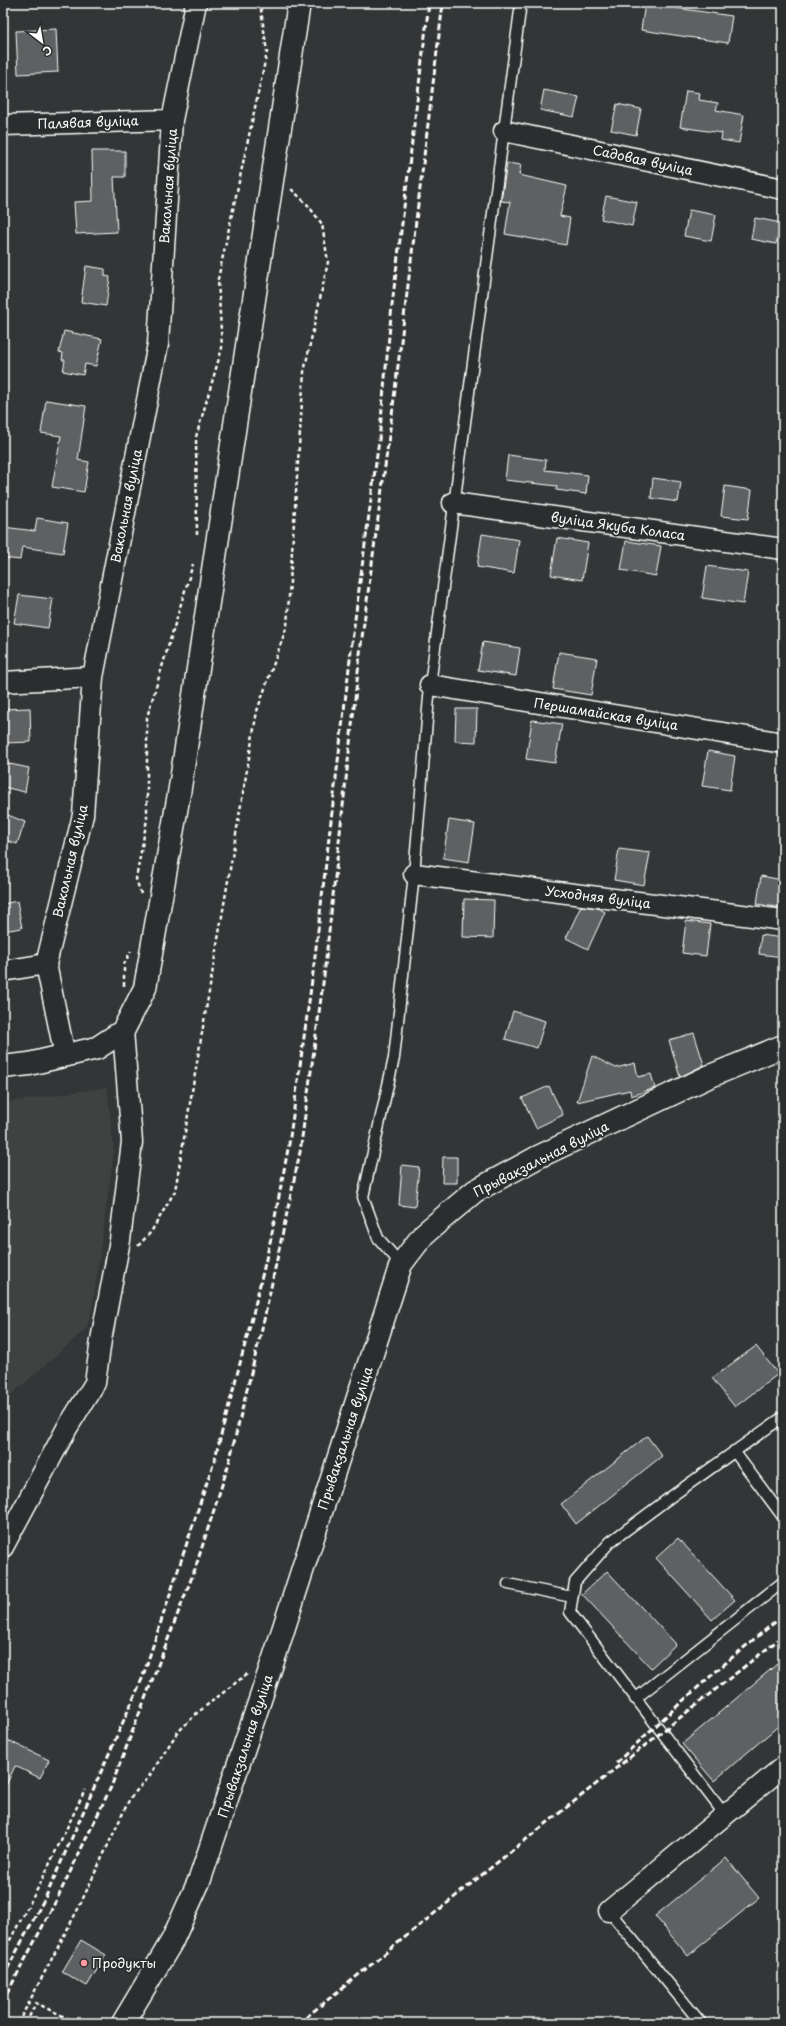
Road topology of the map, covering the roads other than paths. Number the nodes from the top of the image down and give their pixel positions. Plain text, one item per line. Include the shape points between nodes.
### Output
1 (196, 3) edge
2 (298, 3) edge
3 (521, 3) edge
4 (172, 120) junction
5 (3, 125) edge
6 (504, 131) junction
7 (783, 189) edge
8 (453, 504) junction
9 (783, 549) edge
10 (93, 678) junction
11 (3, 682) edge
12 (430, 685) junction
13 (783, 743) edge
14 (414, 874) junction
15 (783, 920) edge
16 (46, 964) junction
17 (3, 971) edge
18 (123, 1031) junction
19 (783, 1046) edge
20 (65, 1056) junction
21 (3, 1068) edge
22 (401, 1264) junction
23 (783, 1417) edge
24 (734, 1451) junction
25 (783, 1517) edge
26 (3, 1547) edge
27 (783, 1582) edge
28 (508, 1584) dead end
29 (572, 1597) junction
30 (635, 1698) junction
31 (783, 1768) edge
32 (725, 1815) junction
33 (609, 1911) joint
34 (124, 2023) edge
35 (701, 2023) edge

1 - 4 street, Вакольная вуліца
2 - 18 street via 178,802 145,988
3 - 6 lane
4 - 5 street, Палявая вуліца
4 - 10 street, Вакольная вуліца via 158,344
6 - 7 street, Садовая вуліца
6 - 8 lane
8 - 9 street, вуліца Якуба Коласа
8 - 12 lane
10 - 11 street
10 - 16 street, Вакольная вуліца via 83,815
12 - 13 street, Першамайская вуліца
12 - 14 lane
14 - 15 street, Усходняя вуліца
14 - 22 lane via 394,1058 363,1197 378,1238
16 - 17 street
16 - 20 street
18 - 20 street via 97,1048
18 - 26 street via 132,1142 120,1240 95,1383 67,1428
19 - 22 street, Прывакзальная вуліца via 701,1080 538,1157 475,1191 424,1234
20 - 21 street
22 - 34 street, Прывакзальная вуліца via 200,1880 172,1941
23 - 24 lane
24 - 25 lane
24 - 29 lane via 610,1542 575,1582
27 - 30 lane
28 - 29 lane
29 - 30 lane via 570,1612
30 - 32 lane
31 - 32 street
32 - 33 street
33 - 35 lane

